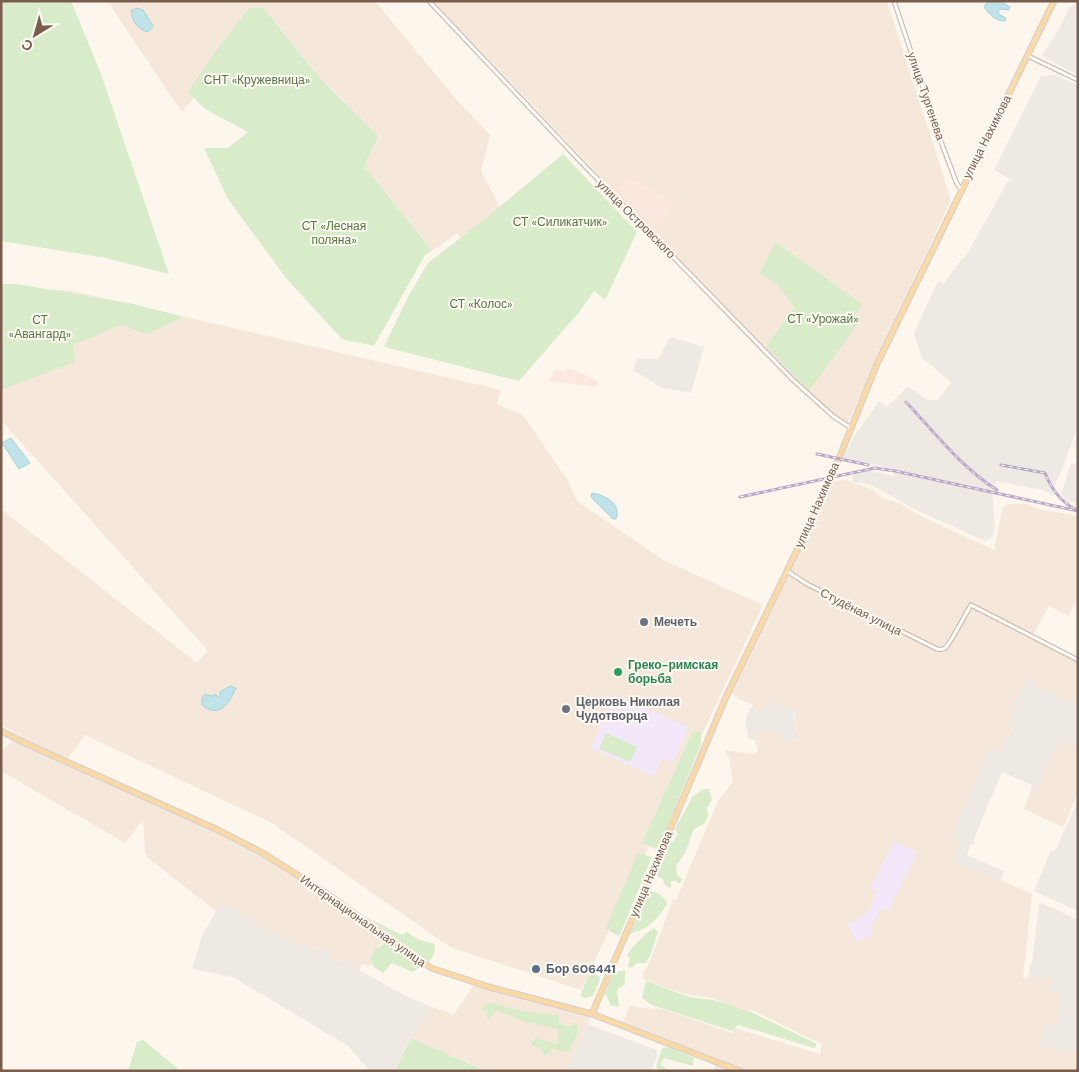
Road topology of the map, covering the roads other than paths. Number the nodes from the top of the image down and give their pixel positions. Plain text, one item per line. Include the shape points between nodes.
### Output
1 (429, 1) edge
2 (894, 1) edge
3 (1054, 1) edge
4 (1028, 56) junction
5 (1078, 80) edge
6 (961, 189) junction
7 (851, 428) junction
8 (786, 572) junction
9 (1078, 660) edge
10 (1, 730) edge
11 (592, 1014) junction
12 (740, 1071) edge

1 - 7 street, улица Островского via 793,380
2 - 6 street, улица Тургенева via 940,139
3 - 4 main road, улица Нахимова
4 - 5 street
4 - 6 main road, улица Нахимова
6 - 7 main road, улица Нахимова via 874,371
7 - 8 main road, улица Нахимова
8 - 9 street, Студёная улица via 937,650 948,646 971,605
8 - 11 main road, улица Нахимова via 723,704
10 - 11 main road, Интернациональная улица via 261,852 329,895 431,968 467,981
11 - 12 main road, Интернациональная улица

